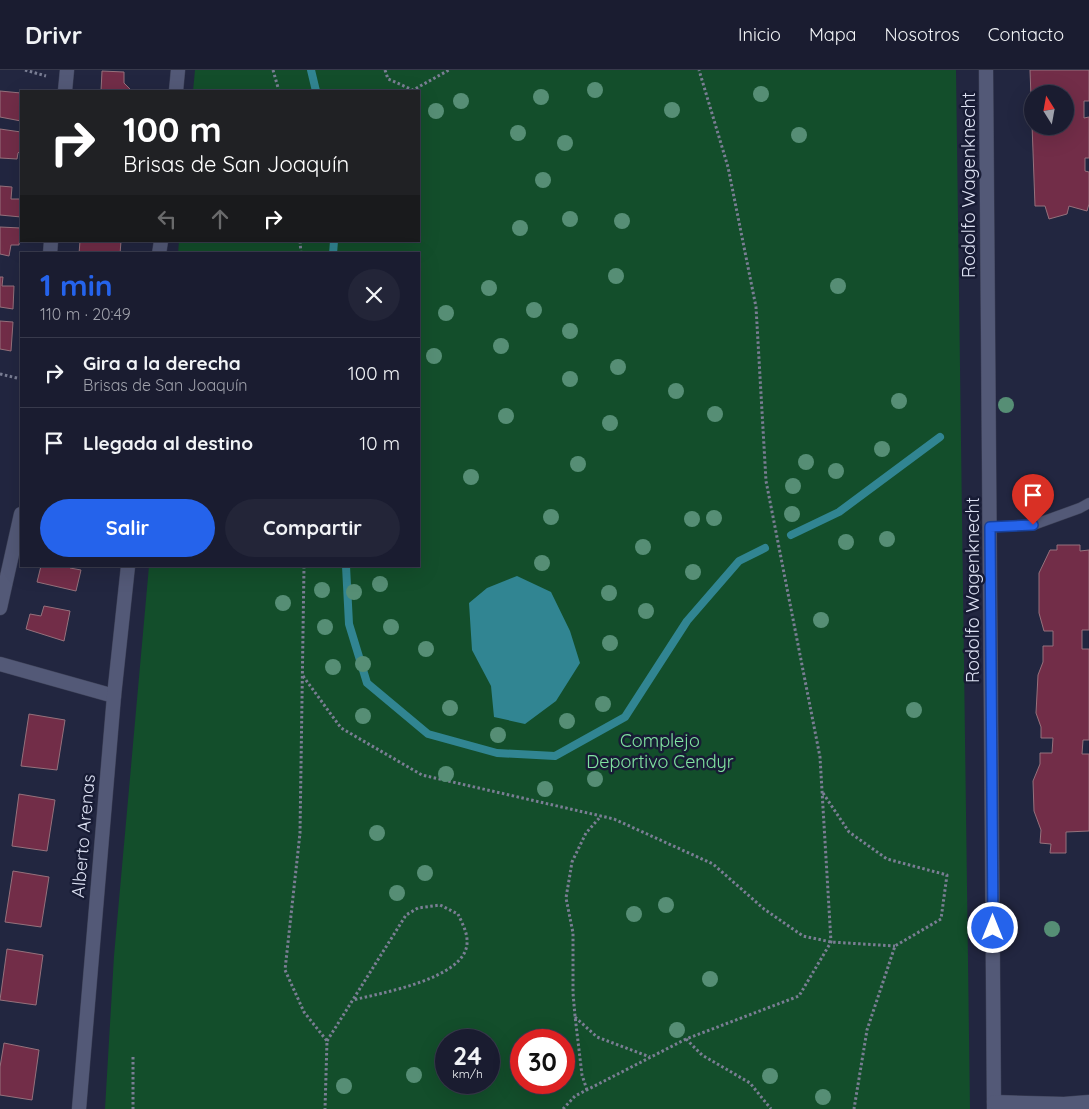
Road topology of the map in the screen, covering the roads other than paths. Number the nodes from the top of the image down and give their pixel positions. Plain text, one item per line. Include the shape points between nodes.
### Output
1 (67, 70) edge
2 (178, 70) edge
3 (986, 70) edge
4 (65, 90) edge
5 (176, 90) edge
6 (1089, 503) edge
7 (20, 518) edge
8 (990, 527) junction
9 (128, 567) edge
10 (0, 608) edge
11 (0, 664) edge
12 (114, 696) junction
13 (1089, 1102) edge
14 (994, 1106) edge
15 (79, 1109) edge

1 - 4 street
2 - 5 street
3 - 8 street, Rodolfo Wagenknecht
6 - 8 lane via 1033,525
7 - 10 street
8 - 14 street, Rodolfo Wagenknecht
9 - 12 street, Alberto Arenas
11 - 12 street
12 - 15 street, Alberto Arenas
13 - 14 street

